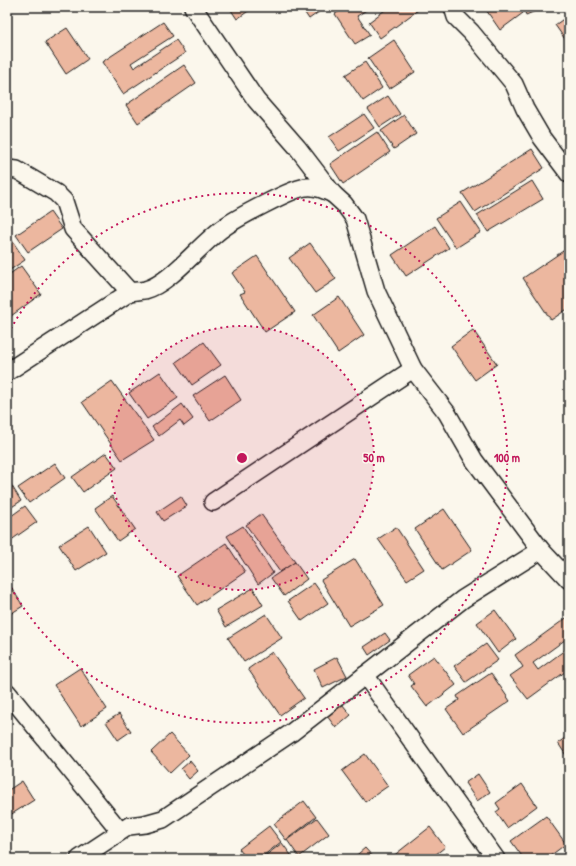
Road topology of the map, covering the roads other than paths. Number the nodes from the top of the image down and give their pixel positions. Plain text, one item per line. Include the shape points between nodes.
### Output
1 (193, 7) edge
2 (453, 7) edge
3 (7, 169) edge
4 (569, 174) edge
5 (333, 194) junction
6 (130, 292) junction
7 (413, 369) junction
8 (7, 372) edge
9 (213, 502) dead end
10 (541, 550) junction
11 (569, 580) edge
12 (366, 675) junction
13 (7, 692) edge
14 (120, 831) junction
15 (79, 859) edge
16 (496, 859) edge

1 - 5 street via 256,100
2 - 4 street via 456,17 514,84 542,138
3 - 6 street via 16,170 56,193 64,201 73,229
5 - 6 street via 306,186 270,201 222,228 175,272 154,286
5 - 7 street via 355,219 376,291
6 - 8 street
7 - 9 street
7 - 10 street via 447,413 474,460
10 - 11 street
10 - 12 street via 464,599
12 - 14 street via 291,733 163,819 129,826
12 - 16 street
13 - 14 street
14 - 15 street

